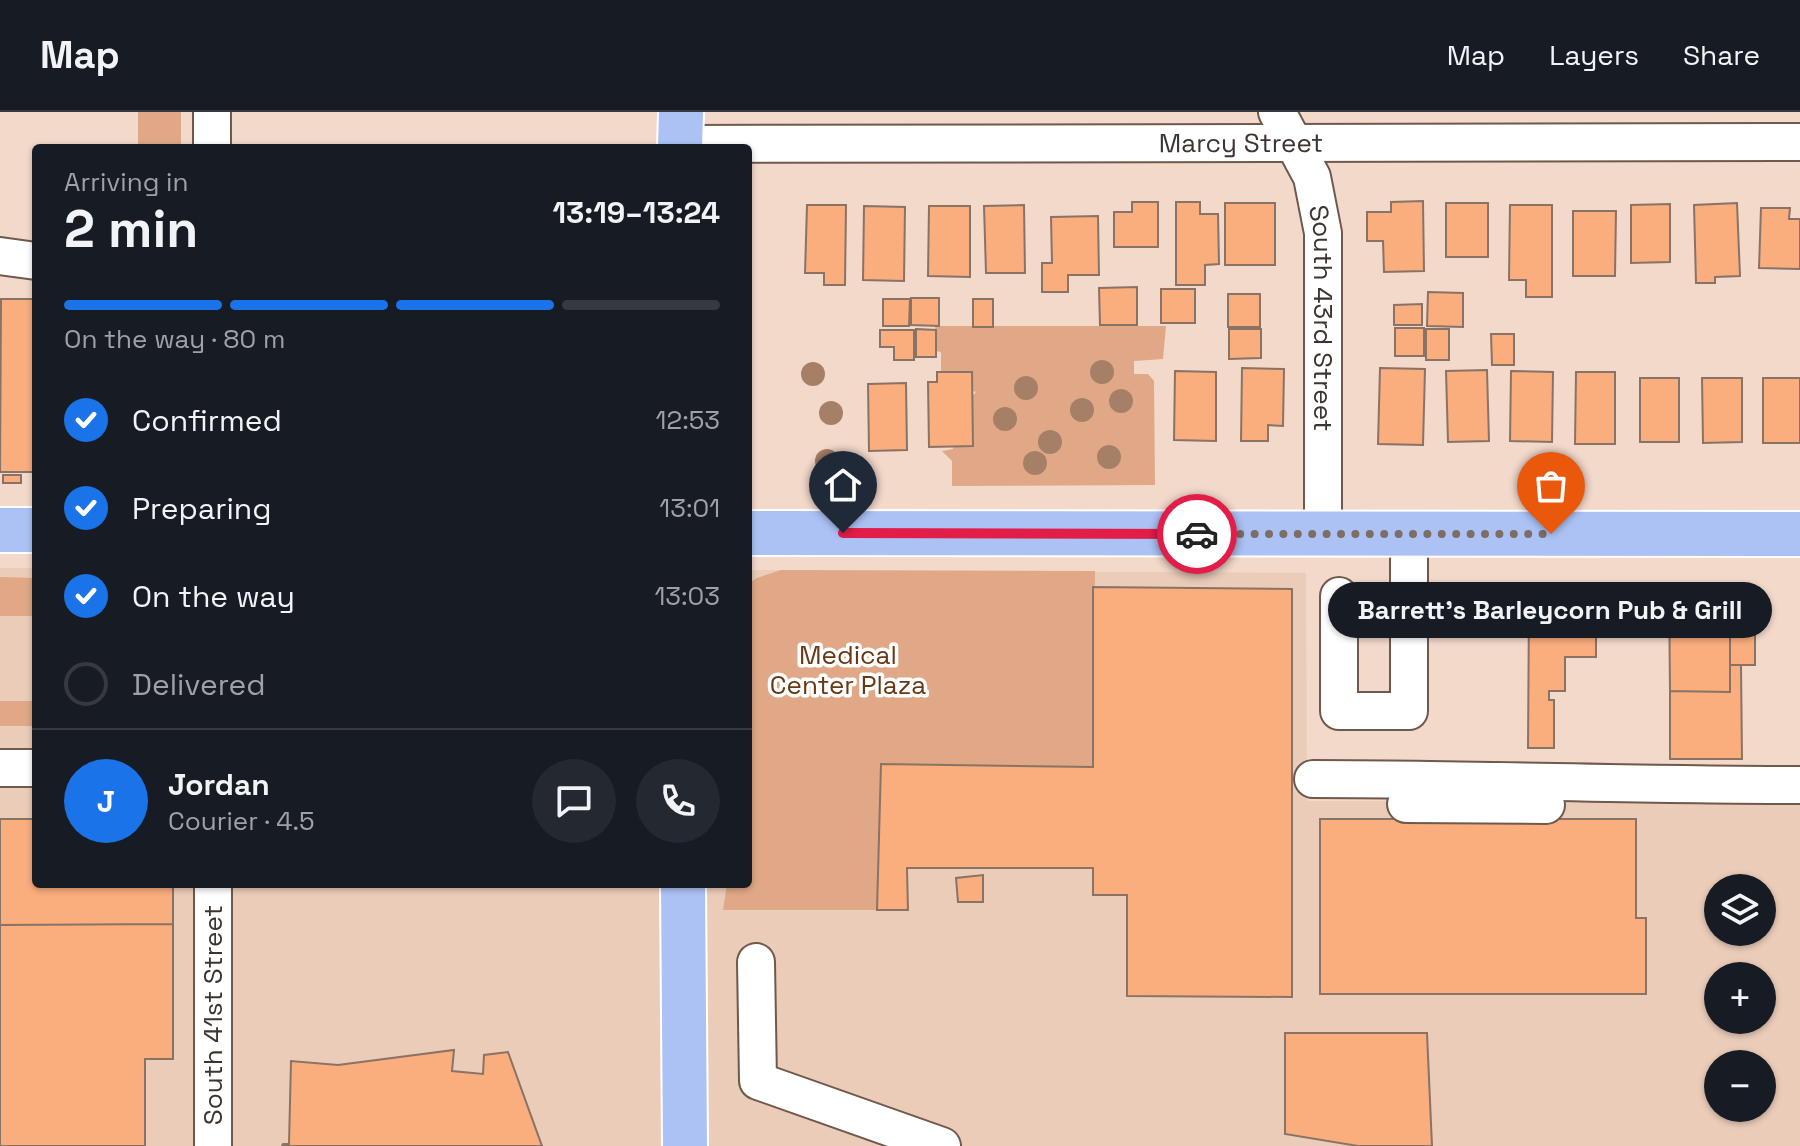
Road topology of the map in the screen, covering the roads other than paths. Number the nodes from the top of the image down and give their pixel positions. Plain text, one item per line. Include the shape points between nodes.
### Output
1 (212, 112) edge
2 (1277, 112) edge
3 (681, 135) edge
4 (1800, 142) edge
5 (212, 144) edge
6 (1293, 144) junction
7 (0, 256) edge
8 (32, 260) edge
9 (0, 530) edge
10 (32, 530) edge
11 (752, 533) edge
12 (1800, 534) edge
13 (1323, 535) junction
14 (1409, 535) junction
15 (1339, 596) dead end
16 (0, 768) edge
17 (32, 768) edge
18 (1313, 779) dead end
19 (1800, 785) edge
20 (1346, 803) dead end
21 (1800, 807) edge
22 (213, 888) edge
23 (683, 888) edge
24 (756, 962) dead end
25 (213, 1146) edge
26 (685, 1146) edge
27 (942, 1146) edge

1 - 5 street
2 - 6 street, South 43rd Street
3 - 6 street, Marcy Street
4 - 6 street, Marcy Street
6 - 13 street, South 43rd Street via 1312,177 1323,233
7 - 8 street
9 - 10 main road
11 - 13 main road
12 - 14 main road
13 - 14 main road
14 - 15 street via 1409,711 1339,711
16 - 17 street
18 - 19 street
20 - 21 street
22 - 25 street, South 41st Street
23 - 26 main road
24 - 27 street via 758,1081

